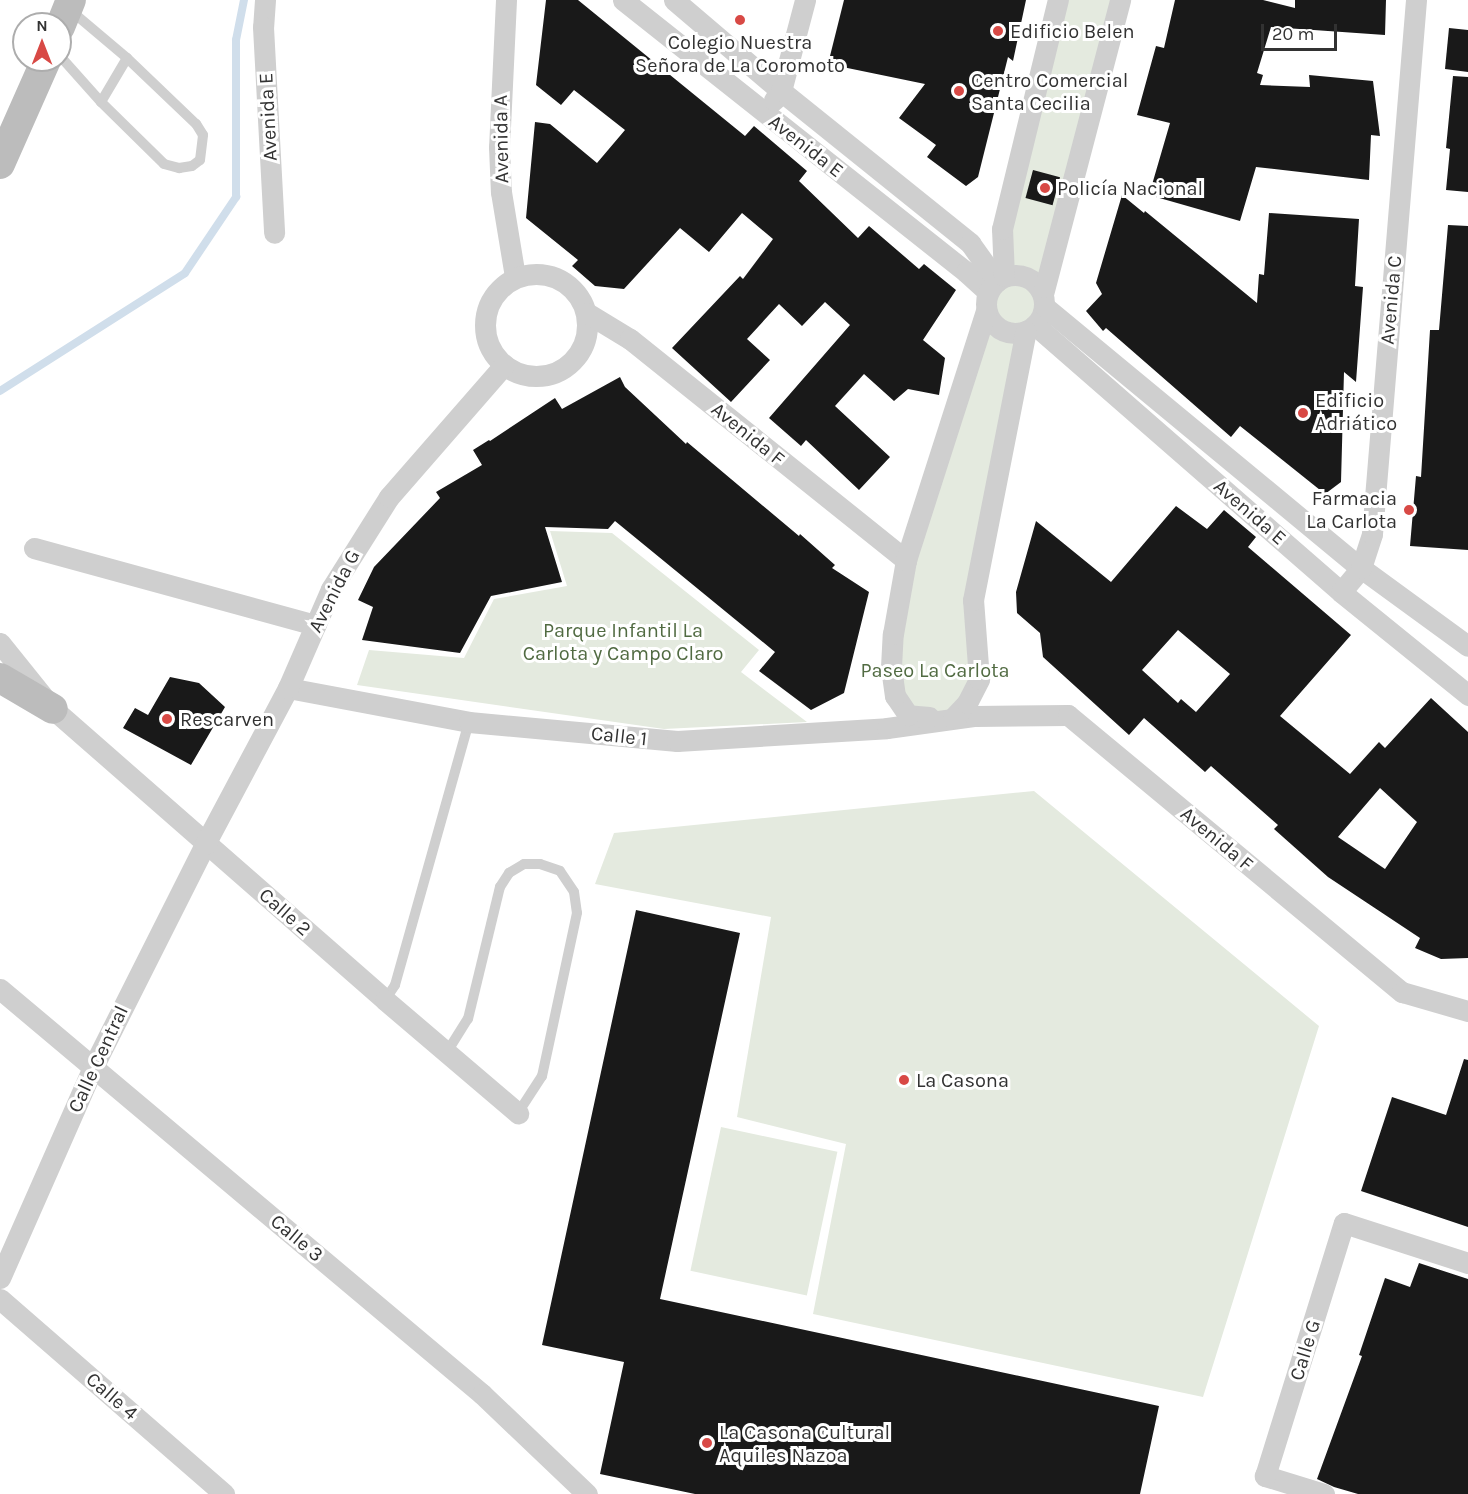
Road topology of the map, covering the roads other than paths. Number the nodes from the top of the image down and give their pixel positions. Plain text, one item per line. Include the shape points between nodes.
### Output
1 (265, 0) edge
2 (506, 0) edge
3 (623, 0) edge
4 (674, 0) edge
5 (805, 0) edge
6 (1058, 0) edge
7 (1120, 0) edge
8 (1416, 0) edge
9 (72, 17) edge
10 (127, 58) junction
11 (72, 69) edge
12 (41, 72) edge
13 (781, 91) junction
14 (101, 102) junction
15 (764, 112) junction
16 (0, 164) edge
17 (274, 233) dead end
18 (515, 277) junction
19 (994, 290) junction
20 (1044, 300) junction
21 (587, 314) junction
22 (1031, 328) junction
23 (504, 365) junction
24 (34, 548) dead end
25 (906, 560) junction
26 (1361, 568) junction
27 (1341, 591) junction
28 (316, 625) junction
29 (0, 643) edge
30 (1468, 646) edge
31 (0, 678) edge
32 (288, 688) junction
33 (1468, 695) edge
34 (53, 709) junction
35 (953, 718) junction
36 (469, 722) junction
37 (205, 844) junction
38 (0, 989) edge
39 (385, 1000) junction
40 (1468, 1011) edge
41 (447, 1052) junction
42 (93, 1067) junction
43 (518, 1113) joint
44 (1468, 1263) edge
45 (0, 1278) edge
46 (0, 1299) edge
47 (224, 1494) edge
48 (587, 1494) edge
49 (1324, 1494) edge

1 - 17 street, Avenida E via 263,27
2 - 18 street, Avenida A via 499,147 501,192
3 - 15 street, Avenida E
4 - 13 street, Avenida E
5 - 13 street
6 - 19 street via 1002,229
7 - 20 street
8 - 26 street, Avenida C via 1372,534
9 - 10 lane
10 - 14 lane
10 - 14 lane via 203,135 200,160 179,168 164,164
11 - 14 lane
12 - 16 main road
13 - 15 street
13 - 19 street, Avenida E via 970,243
15 - 19 street, Avenida E
18 - 21 street via 537,274 560,279 572,287
18 - 23 street via 496,291 485,312 490,350
19 - 20 street via 1024,276 1036,282
19 - 22 street via 992,322 1005,331
19 - 25 street
20 - 22 street
20 - 26 street, Avenida E
21 - 23 street via 584,344 564,368 533,376
21 - 25 street, Avenida F via 630,339
22 - 27 street, Avenida E
22 - 35 street via 973,600 979,679 967,703
23 - 28 street, Avenida G via 389,497 331,589
24 - 28 street
25 - 35 street via 891,651 895,696 908,715
26 - 27 street, Avenida C
26 - 30 street, Avenida E
27 - 33 street, Avenida E
28 - 32 street, Avenida G
29 - 34 street, Calle 2
31 - 34 main road
32 - 36 street, Calle 1
32 - 37 street, Avenida G
34 - 37 street, Calle 2
35 - 36 street, Calle 1 via 887,728 677,741
35 - 40 street, Avenida F via 1068,715 1402,992
36 - 39 lane via 395,985
37 - 39 street, Calle 2
37 - 42 street, Calle Central
38 - 42 street, Calle 3
39 - 41 street, Calle 2
41 - 43 street, Calle 2
41 - 43 lane via 468,1019 500,887 510,873 524,864 540,864 560,871 574,892 577,913 542,1076
42 - 45 street, Calle Central
42 - 48 street, Calle 3 via 482,1394
44 - 49 street, Calle G via 1344,1223 1265,1476
46 - 47 street, Calle 4

